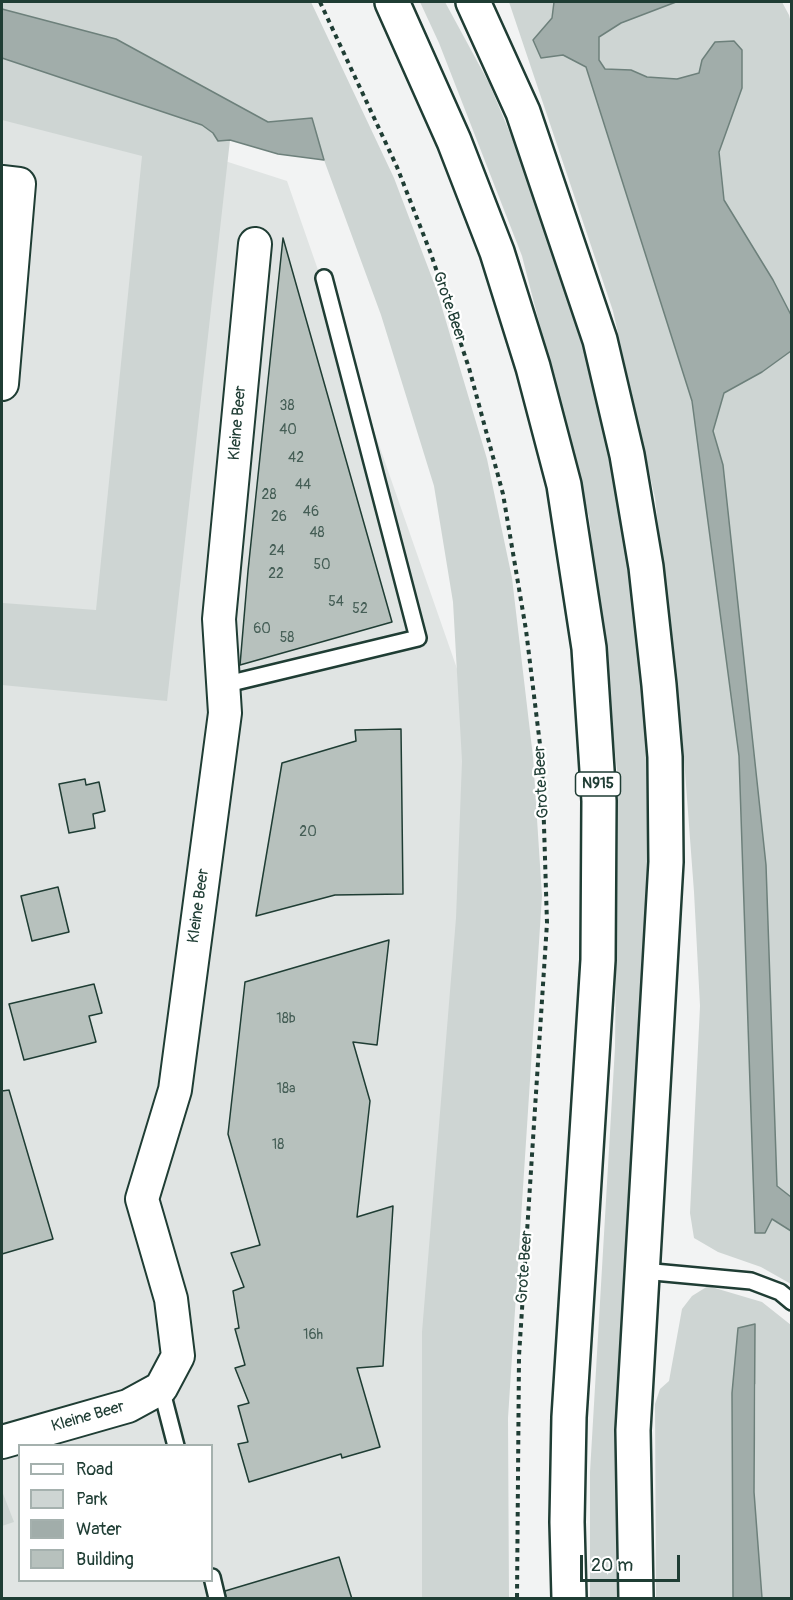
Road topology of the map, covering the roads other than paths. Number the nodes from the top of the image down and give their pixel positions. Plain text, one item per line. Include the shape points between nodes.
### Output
1 (392, 2) edge
2 (473, 2) edge
3 (2, 183) edge
4 (255, 244) dead end
5 (324, 278) dead end
6 (2, 384) edge
7 (223, 685) junction
8 (643, 1270) junction
9 (792, 1302) edge
10 (161, 1388) junction
11 (2, 1442) edge
12 (175, 1444) edge
13 (213, 1581) edge
14 (217, 1599) edge
15 (569, 1599) edge
16 (636, 1599) edge

1 - 15 main road, N915 via 454,141 497,252 533,367 564,485 588,648 599,801 598,960 569,1417
2 - 8 main road via 523,112 600,340 627,455 646,567 664,757 666,862
3 - 6 street via 19,184
4 - 7 street, Kleine Beer via 219,619
5 - 7 lane via 418,638
7 - 10 street, Kleine Beer via 225,713 175,1090 142,1199 171,1299 178,1356
8 - 9 lane via 751,1281 780,1292
8 - 16 main road via 633,1430
10 - 11 street, Kleine Beer via 128,1406
10 - 12 lane
13 - 14 lane

